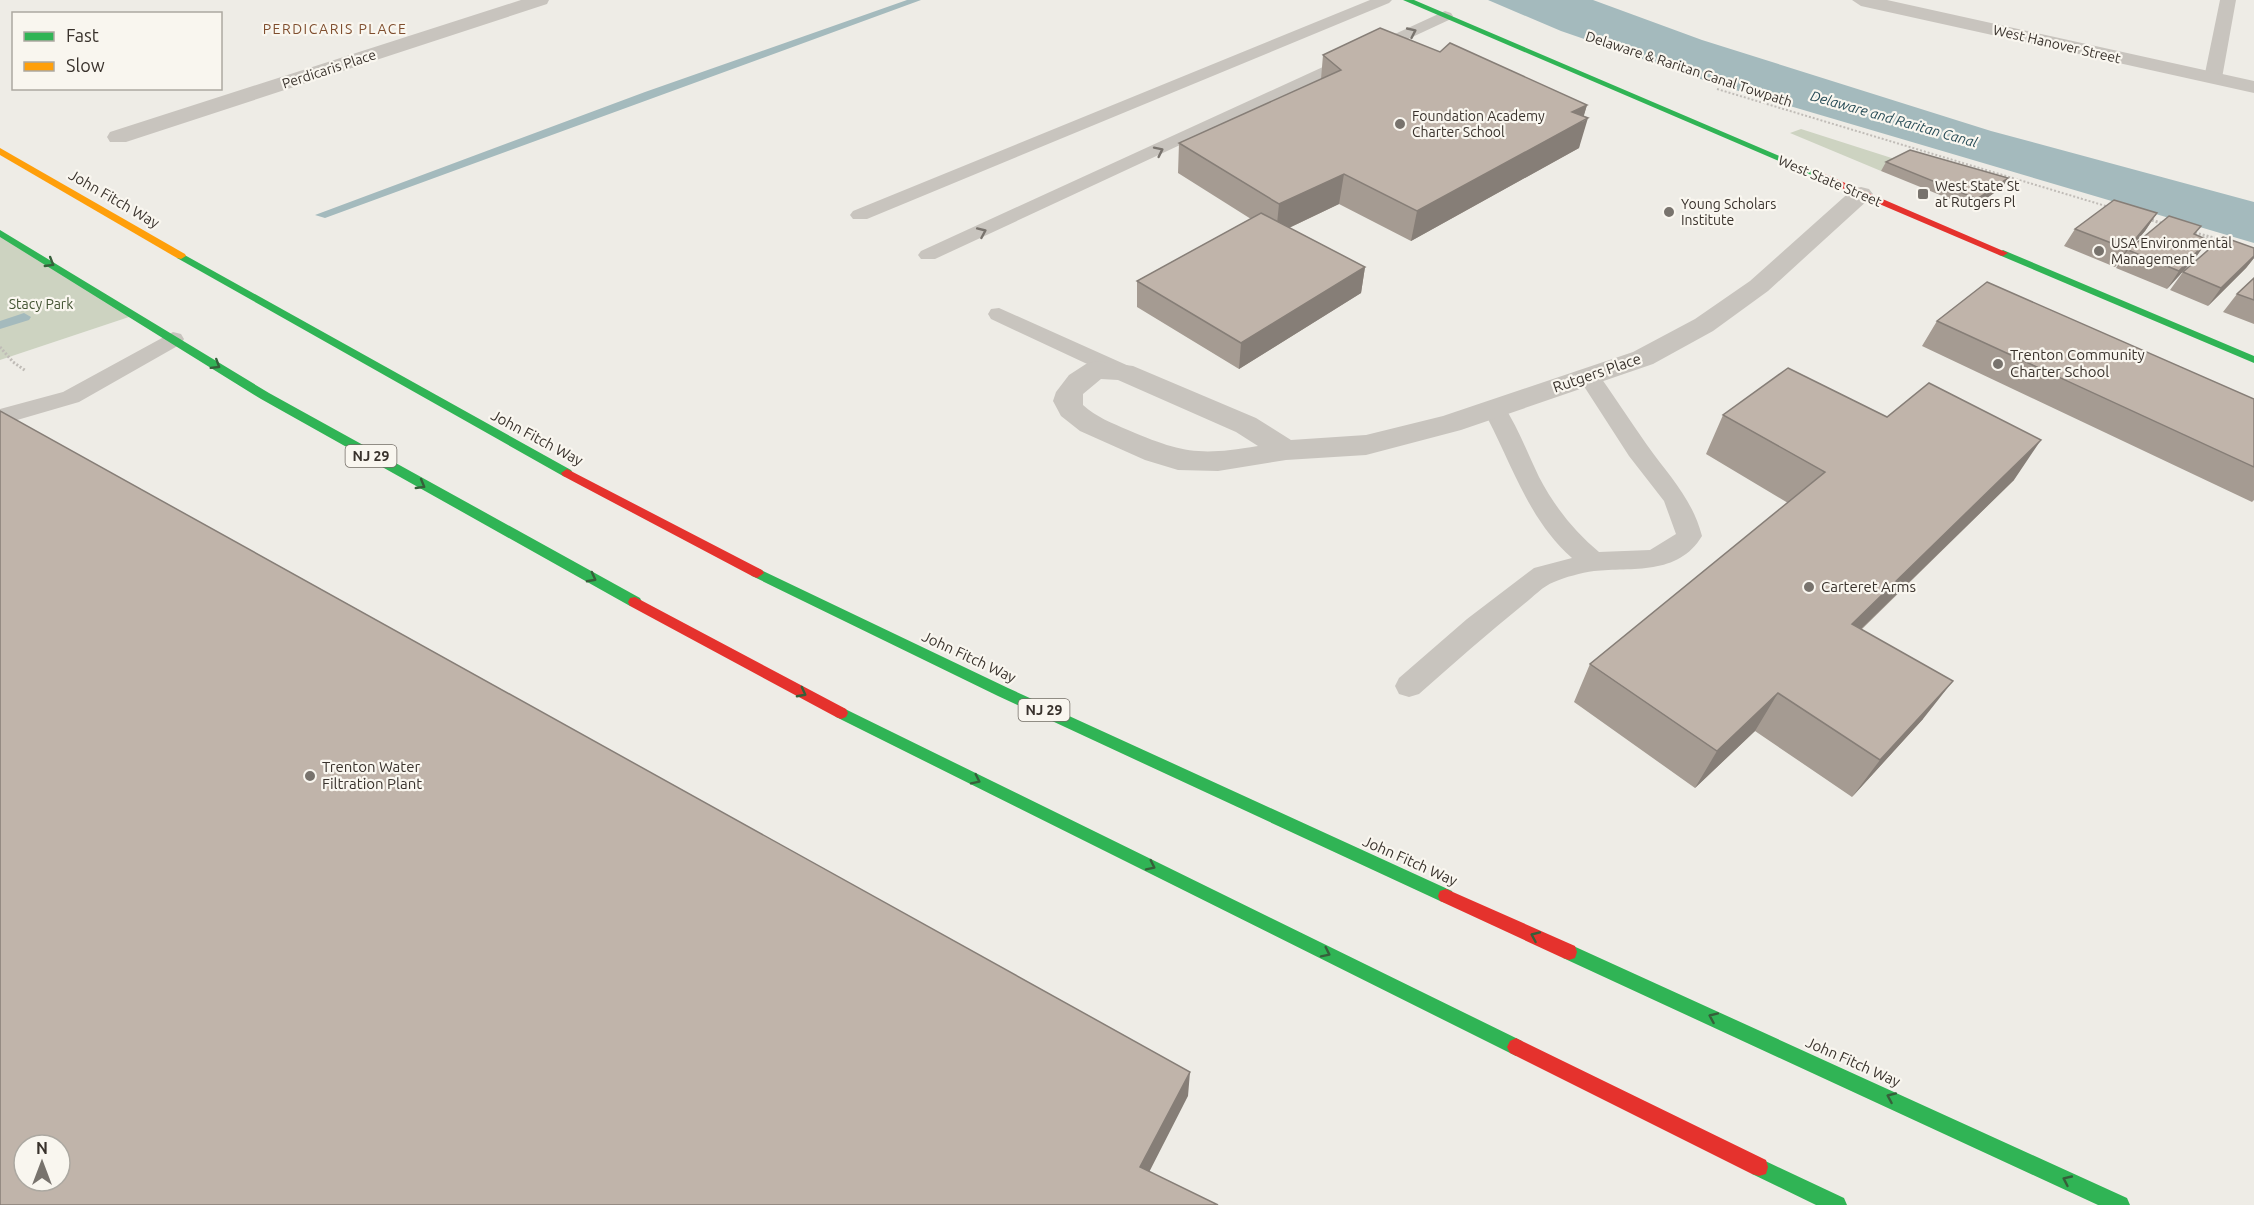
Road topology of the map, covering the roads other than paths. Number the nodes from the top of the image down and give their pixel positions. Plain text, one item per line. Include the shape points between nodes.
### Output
1 (540, 0) edge
2 (1384, 0) edge
3 (1407, 0) edge
4 (1861, 0) edge
5 (2228, 0) edge
6 (1445, 16) junction
7 (2213, 78) junction
8 (2254, 87) edge
9 (118, 137) dead end
10 (0, 151) edge
11 (1861, 194) junction
12 (860, 215) dead end
13 (0, 233) edge
14 (928, 255) dead end
15 (999, 315) dead end
16 (173, 339) junction
17 (2254, 360) edge
18 (1123, 372) junction
19 (1589, 377) junction
20 (1494, 408) junction
21 (0, 417) edge
22 (1286, 450) junction
23 (1593, 562) junction
24 (1409, 686) dead end
25 (1837, 1205) edge
26 (2120, 1205) edge

1 - 9 street, Perdicaris Place
2 - 12 lane
3 - 6 main road, West State Street
4 - 7 street, West Hanover Street
5 - 7 lane
6 - 11 main road, West State Street
14 -> 6 lane via 1092,183
7 - 8 street, West Hanover Street
26 -> 10 main road, John Fitch Way / NJ 29 via 843,616 645,516 358,360
11 - 17 main road, West State Street
11 - 19 street, Rutgers Place via 1759,286 1704,325 1643,358
13 -> 16 main road, NJ 29
15 - 18 lane
16 - 21 lane via 71,397
16 -> 25 main road, NJ 29 via 413,480 815,700
18 - 22 street, Rutgers Place via 1246,425
18 - 22 street, Rutgers Place via 1096,370 1082,378 1072,387 1067,400 1073,414 1126,441 1177,460 1210,462
19 - 20 street, Rutgers Place
19 - 23 lane via 1640,452 1672,489 1685,512 1689,536 1676,549 1655,560
20 - 22 street, Rutgers Place via 1366,446
20 - 23 lane via 1554,522
23 - 24 lane via 1543,575

